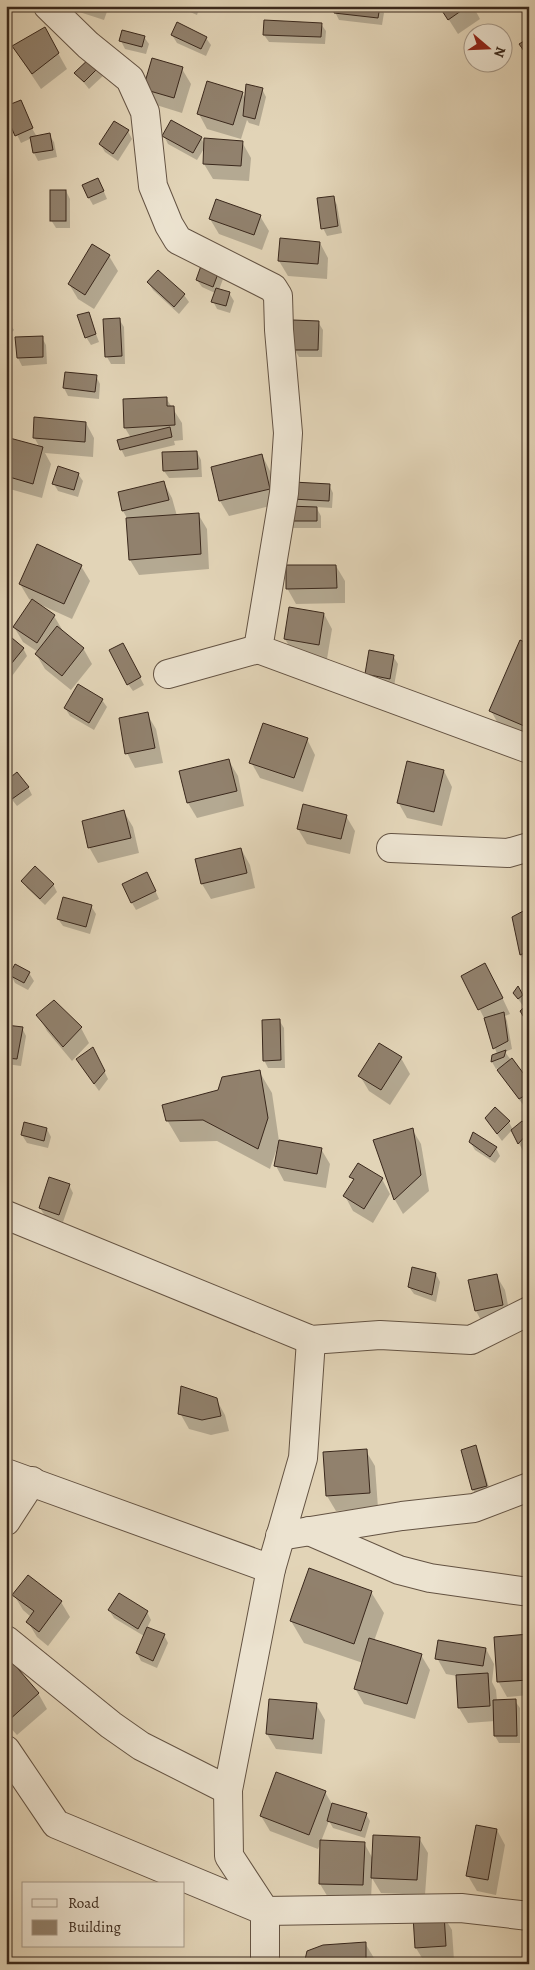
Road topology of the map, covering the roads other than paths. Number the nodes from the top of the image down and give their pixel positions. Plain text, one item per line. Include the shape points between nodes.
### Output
1 (48, 6) edge
2 (258, 649) junction
3 (168, 674) dead end
4 (529, 749) edge
5 (529, 847) edge
6 (391, 848) dead end
7 (6, 1216) edge
8 (529, 1311) edge
9 (311, 1340) junction
10 (6, 1473) edge
11 (32, 1481) junction
12 (529, 1487) edge
13 (6, 1521) edge
14 (309, 1531) junction
15 (280, 1536) junction
16 (271, 1569) junction
17 (529, 1592) edge
18 (6, 1640) edge
19 (6, 1750) edge
20 (228, 1790) junction
21 (265, 1911) junction
22 (529, 1916) edge
23 (265, 1964) edge

1 - 2 street via 88,45 130,79 145,112 153,186 178,240 273,288 278,296 288,433 284,494
2 - 3 street
2 - 4 street
5 - 6 street via 508,854
7 - 9 street
8 - 9 street via 471,1340 380,1334
9 - 15 street via 304,1458
10 - 11 street
11 - 13 street
11 - 16 street
12 - 14 street via 474,1508
14 - 15 street
14 - 17 street via 407,1572
15 - 16 street
16 - 20 street
18 - 20 street via 140,1746
19 - 21 street via 56,1824
20 - 21 street via 229,1856
21 - 22 street via 461,1908
21 - 23 street

